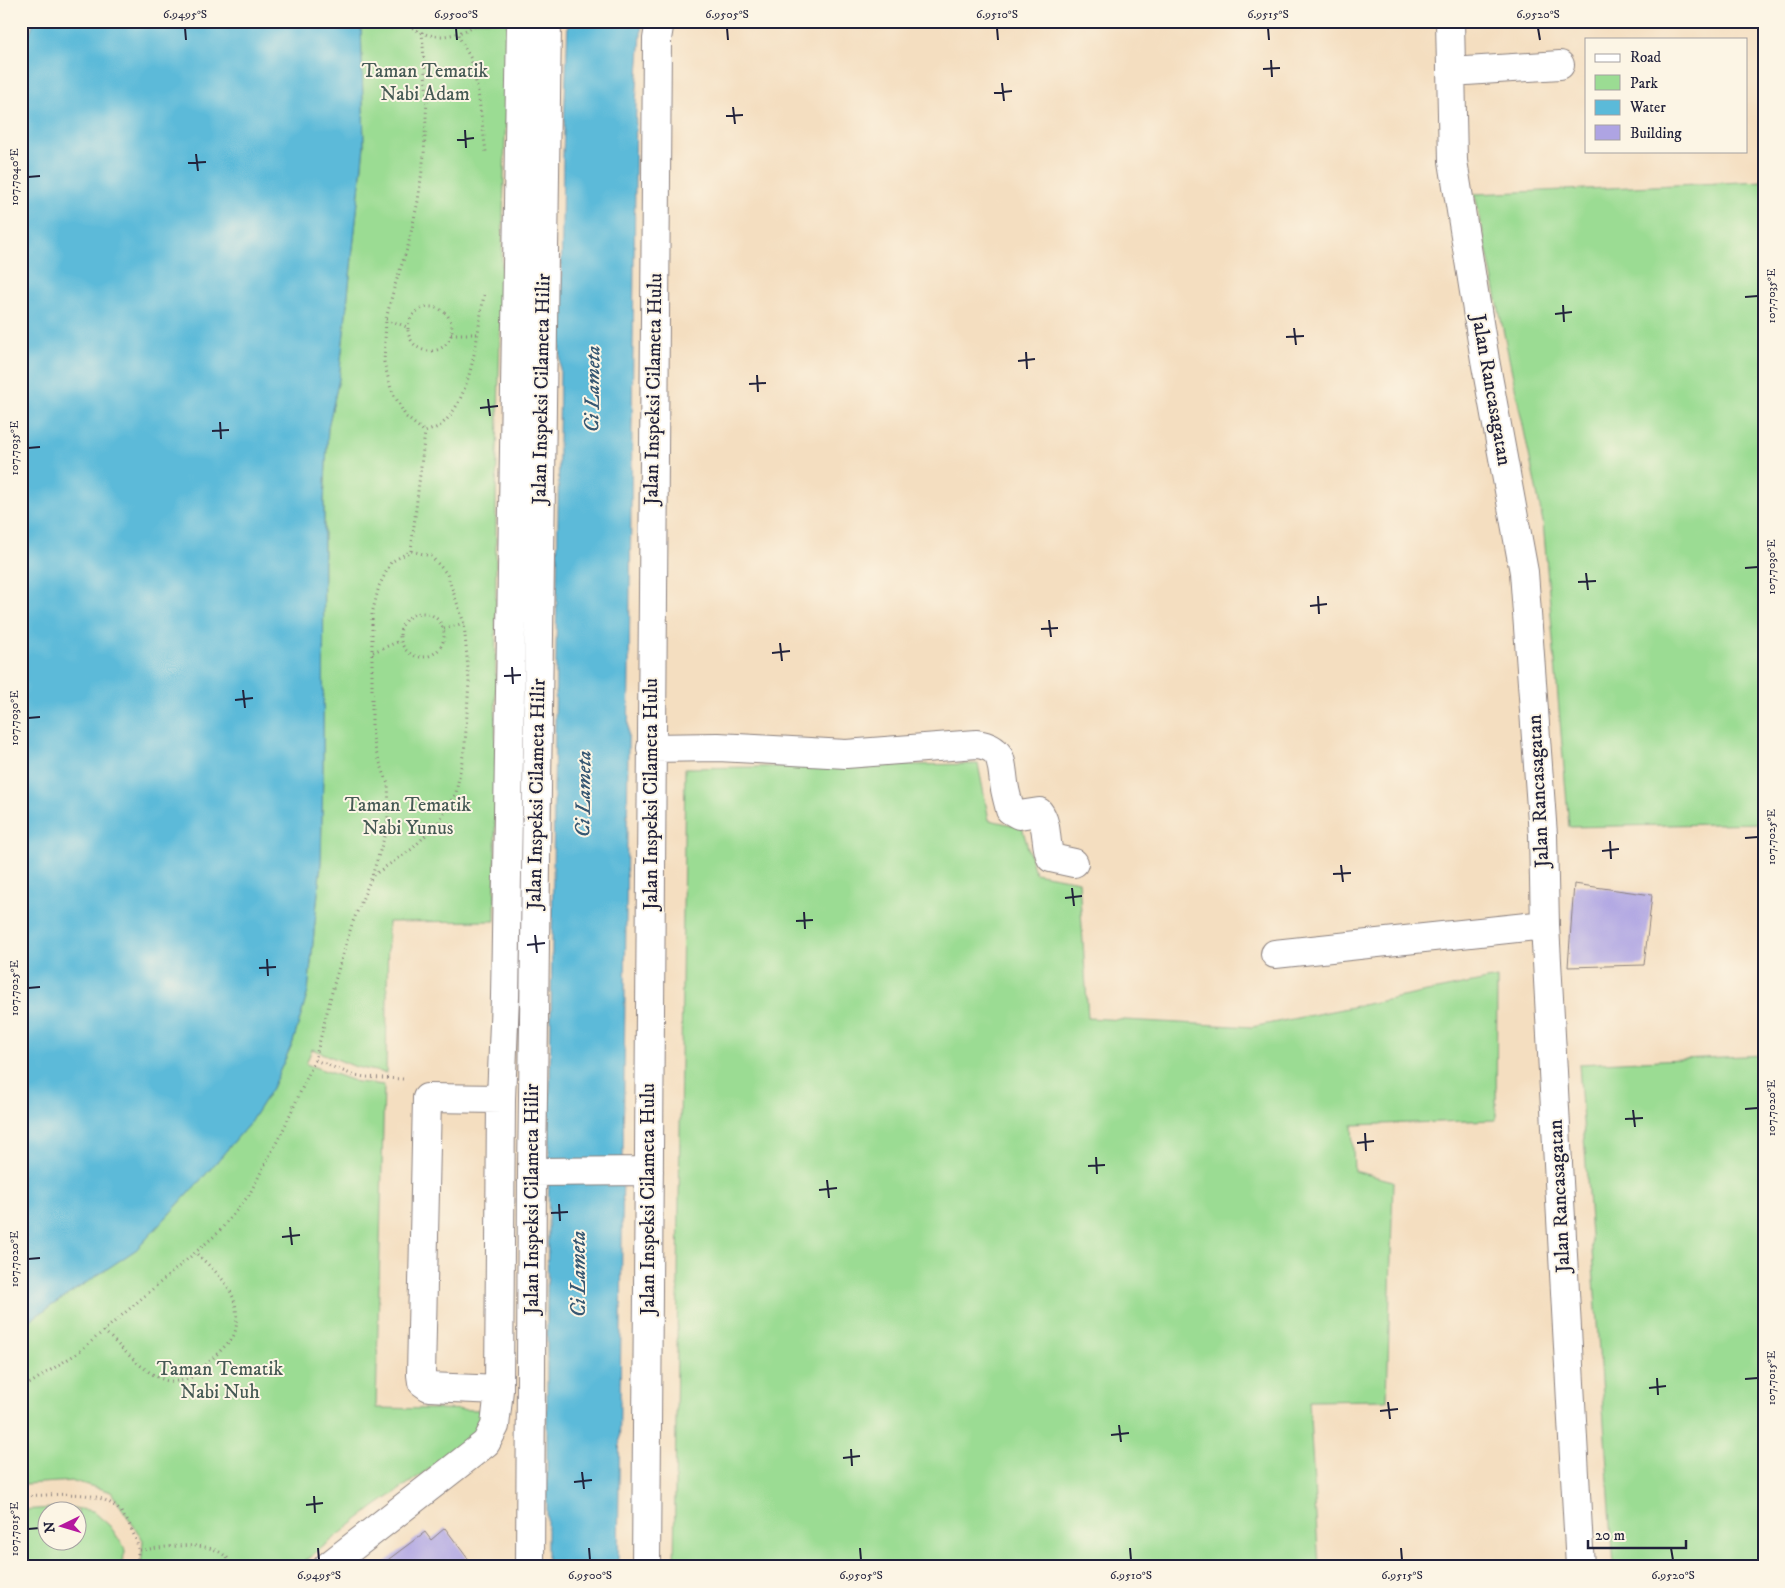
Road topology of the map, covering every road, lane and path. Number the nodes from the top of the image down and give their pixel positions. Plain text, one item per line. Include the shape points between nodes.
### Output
1 (405, 21) edge
2 (480, 21) edge
3 (521, 21) edge
4 (546, 21) edge
5 (660, 21) edge
6 (1450, 21) edge
7 (422, 32) junction
8 (458, 35) junction
9 (1560, 65) dead end
10 (1451, 72) junction
11 (486, 153) dead end
12 (485, 289) dead end
13 (386, 319) junction
14 (407, 327) junction
15 (451, 334) junction
16 (477, 334) junction
17 (425, 432) junction
18 (411, 552) junction
19 (464, 623) junction
20 (444, 629) junction
21 (400, 641) junction
22 (373, 652) junction
23 (651, 748) junction
24 (1074, 863) dead end
25 (372, 876) junction
26 (1545, 925) junction
27 (1275, 954) dead end
28 (314, 1060) junction
29 (406, 1079) dead end
30 (501, 1099) junction
31 (542, 1171) junction
32 (638, 1171) junction
33 (196, 1253) junction
34 (104, 1331) junction
35 (21, 1389) edge
36 (499, 1390) junction
37 (21, 1495) edge
38 (140, 1550) junction
39 (136, 1567) edge
40 (234, 1567) edge
41 (327, 1567) edge
42 (530, 1567) edge
43 (646, 1567) edge
44 (1580, 1567) edge

1 - 7 path
2 - 8 path
3 - 30 street
4 - 31 street, Jalan Inspeksi Cilameta Hilir
5 - 23 street, Jalan Inspeksi Cilameta Hulu via 657,39
6 - 10 street, Jalan Rancasagatan
7 - 8 path via 433,36
7 - 13 path via 427,99 424,156 408,246
8 - 11 path via 471,59
9 - 10 street
10 - 26 street, Jalan Rancasagatan via 1453,161 1524,572
12 - 16 path
13 - 14 path
13 - 17 path via 384,362 391,389 406,417
14 - 15 path via 416,347 430,352 444,347
14 - 15 path via 419,310 433,307 450,320
15 - 16 path
16 - 17 path via 463,393 442,426
17 - 18 path
18 - 19 path via 431,556 447,574
18 - 22 path via 391,562 379,586 372,614
19 - 20 path
19 - 25 path via 469,681 465,745 456,792 438,823 412,849
20 - 21 path via 438,651 424,657 409,653
20 - 21 path via 430,614 416,613 404,621
21 - 22 path
22 - 25 path via 372,731 388,784 389,808 386,832
23 - 24 street via 846,754 986,746 1002,758 1010,810 1019,815 1039,812 1051,858
23 - 32 street, Jalan Inspeksi Cilameta Hulu
25 - 28 path via 350,932
26 - 27 street
26 - 44 street, Jalan Rancasagatan
28 - 29 path via 353,1075
28 - 33 path via 249,1195 218,1233
30 - 36 street
30 - 36 street via 427,1098 421,1375 422,1382 429,1387
31 - 32 street
31 - 42 street, Jalan Inspeksi Cilameta Hilir
32 - 43 street, Jalan Inspeksi Cilameta Hulu
33 - 34 path
33 - 34 path via 229,1288 235,1304 236,1322 233,1337 192,1377 181,1381 163,1380 146,1370
34 - 35 path via 79,1352
36 - 41 street via 496,1426 486,1443
37 - 38 path via 73,1493 103,1500 118,1508 128,1521
38 - 39 path
38 - 40 path via 192,1546 212,1548 225,1555

